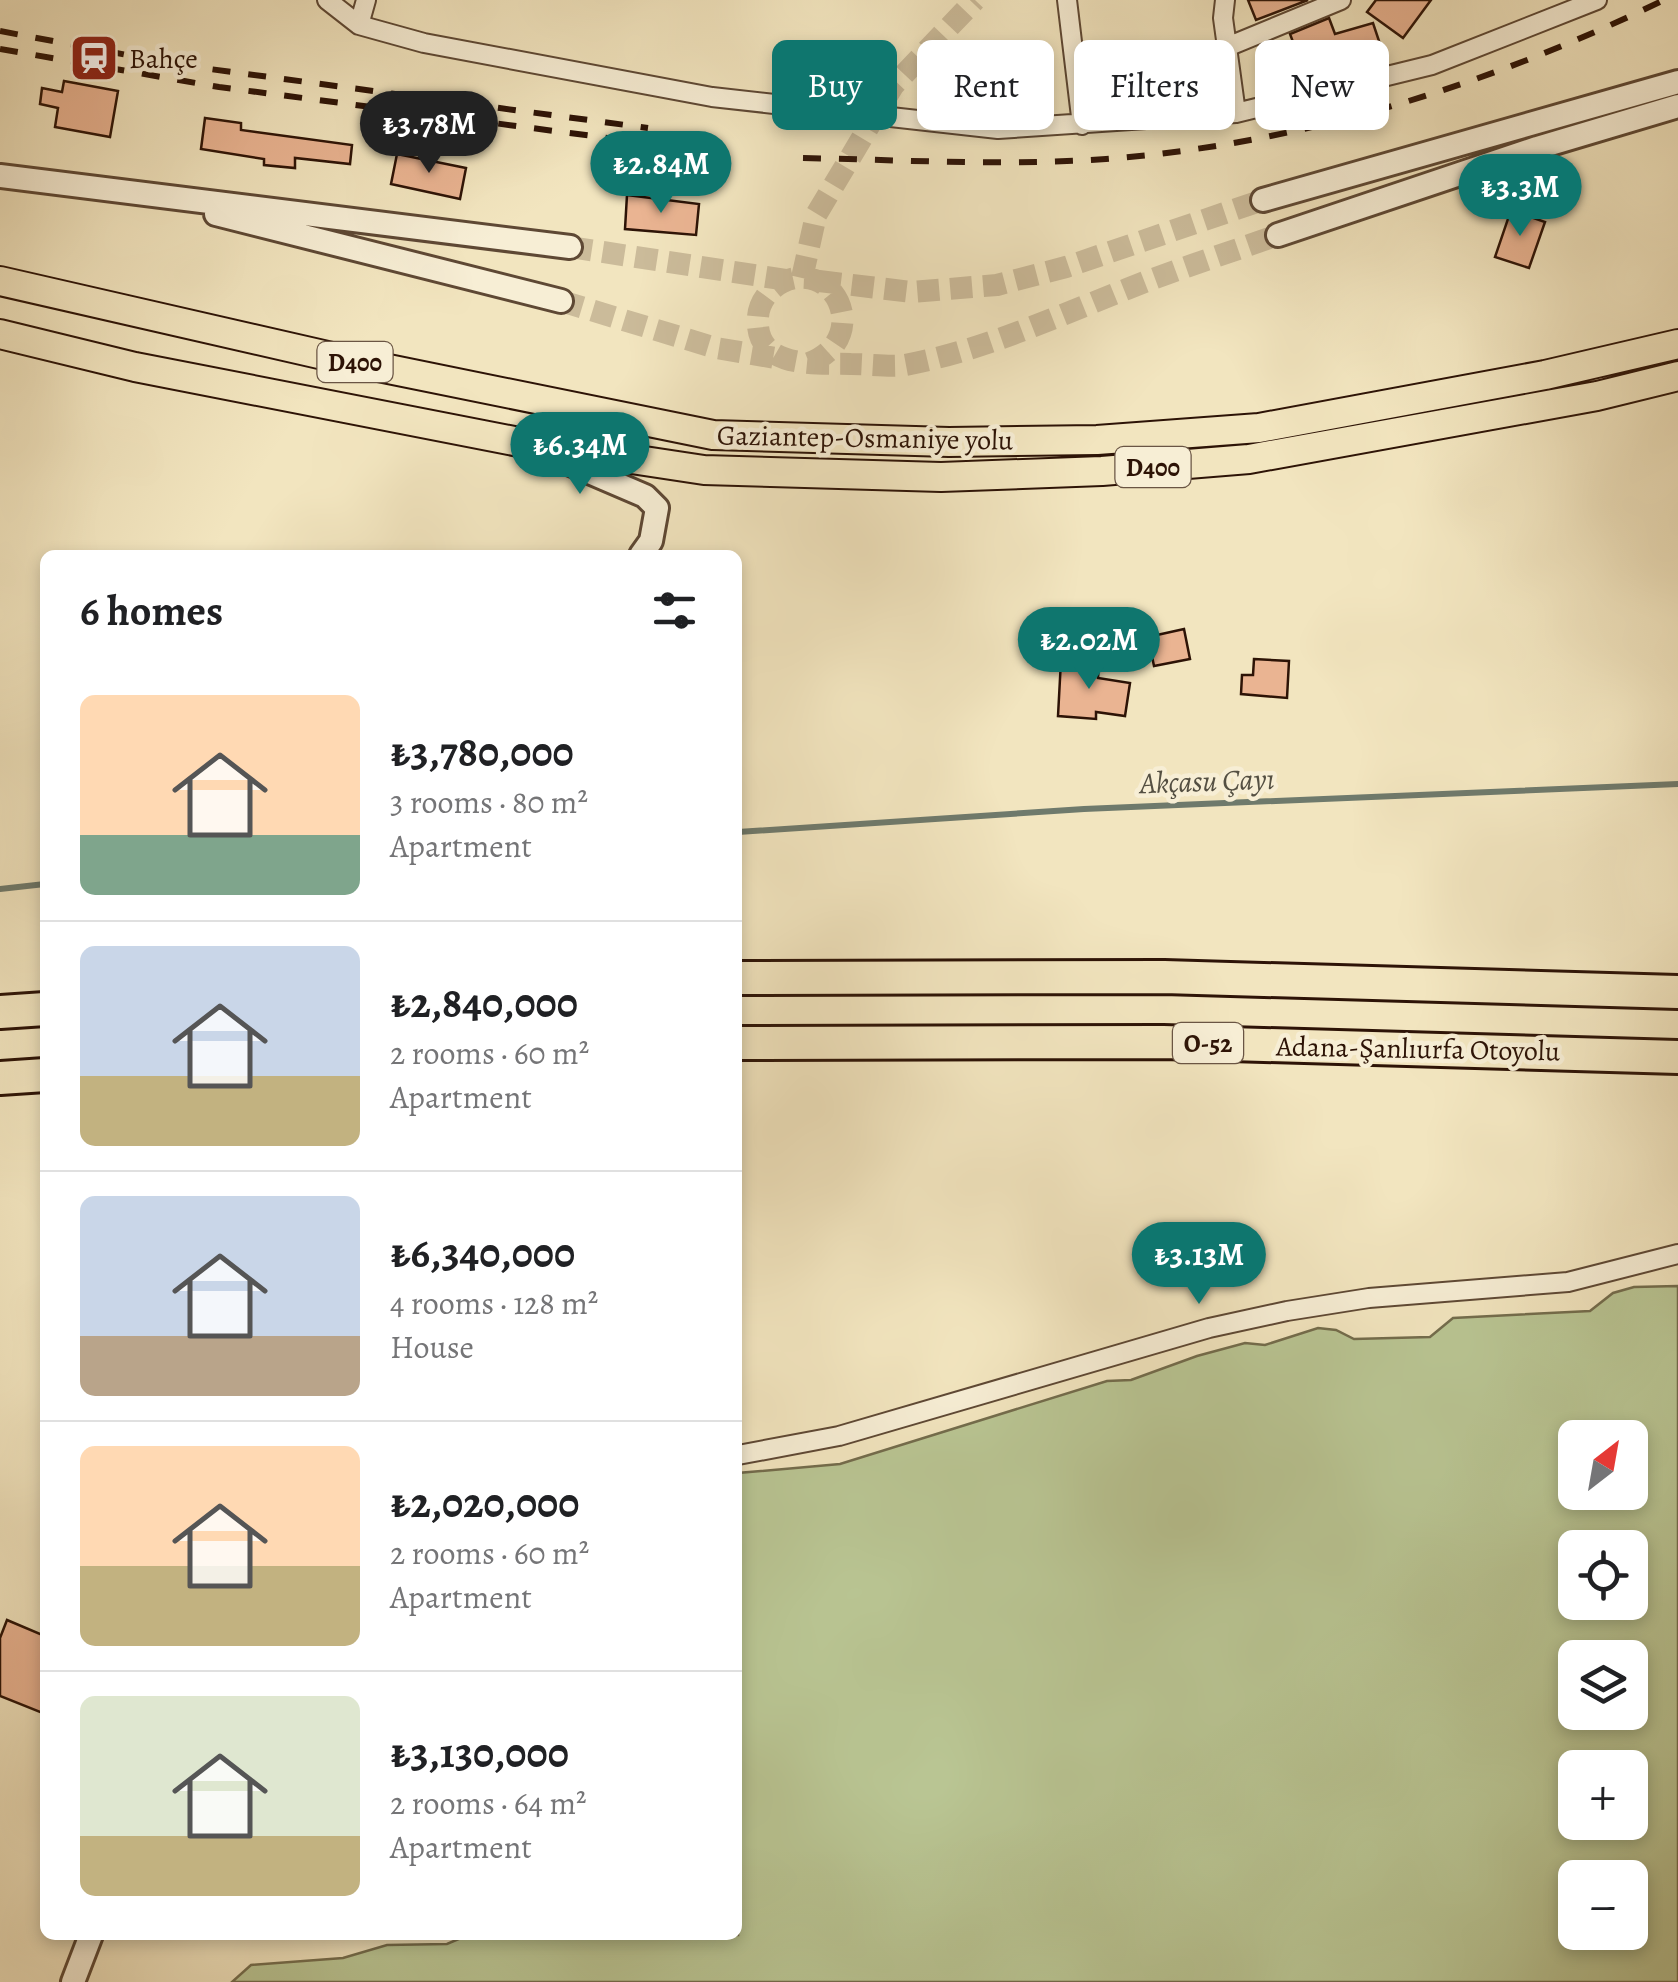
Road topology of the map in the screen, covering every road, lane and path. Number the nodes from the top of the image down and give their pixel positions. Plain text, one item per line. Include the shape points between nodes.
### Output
1 (327, 0) edge
2 (366, 0) edge
3 (1066, 0) edge
4 (1225, 0) edge
5 (1341, 0) edge
6 (1597, 0) edge
7 (358, 25) junction
8 (1227, 40) edge
9 (1235, 44) edge
10 (1074, 62) edge
11 (1678, 82) edge
12 (1235, 106) edge
13 (1678, 106) edge
14 (1236, 113) joint
15 (1074, 125) edge
16 (1537, 148) junction
17 (0, 176) edge
18 (1551, 191) dead end
19 (140, 194) junction
20 (1263, 200) tunnel mouth
21 (1278, 235) tunnel mouth
22 (570, 247) tunnel mouth
23 (0, 281) edge
24 (562, 300) tunnel mouth
25 (0, 334) edge
26 (1678, 344) edge
27 (1678, 376) edge
28 (519, 442) junction
29 (644, 550) edge
30 (742, 978) edge
31 (1678, 992) edge
32 (40, 1009) edge
33 (0, 1012) edge
34 (742, 1044) edge
35 (1678, 1057) edge
36 (40, 1074) edge
37 (0, 1078) edge
38 (1678, 1254) edge
39 (742, 1454) edge
40 (90, 1940) edge
41 (73, 1982) edge

1 - 7 street
2 - 7 street
3 - 10 street
4 - 8 street
5 - 9 street
6 - 14 street via 1432,65
7 - 15 street via 712,97 998,130
11 - 20 street
12 - 14 street
13 - 16 street
16 - 18 street
16 - 21 street
17 - 19 street
19 - 22 street
19 - 24 street
23 - 26 highway, Gaziantep-Osmaniye yolu / D400 via 713,434 949,442 1260,428
25 - 28 highway, Gaziantep-Osmaniye yolu / D400 via 134,367
27 - 28 highway, Gaziantep-Osmaniye yolu / D400 via 1250,459 1102,471 941,477 704,470
28 - 29 street via 645,496 657,508
30 - 31 highway via 1164,977
32 - 33 highway
34 - 35 highway, Adana-Şanlıurfa Otoyolu / O-52 via 1164,1042
36 - 37 highway
38 - 39 street via 1568,1282 1287,1311 838,1436
40 - 41 street

